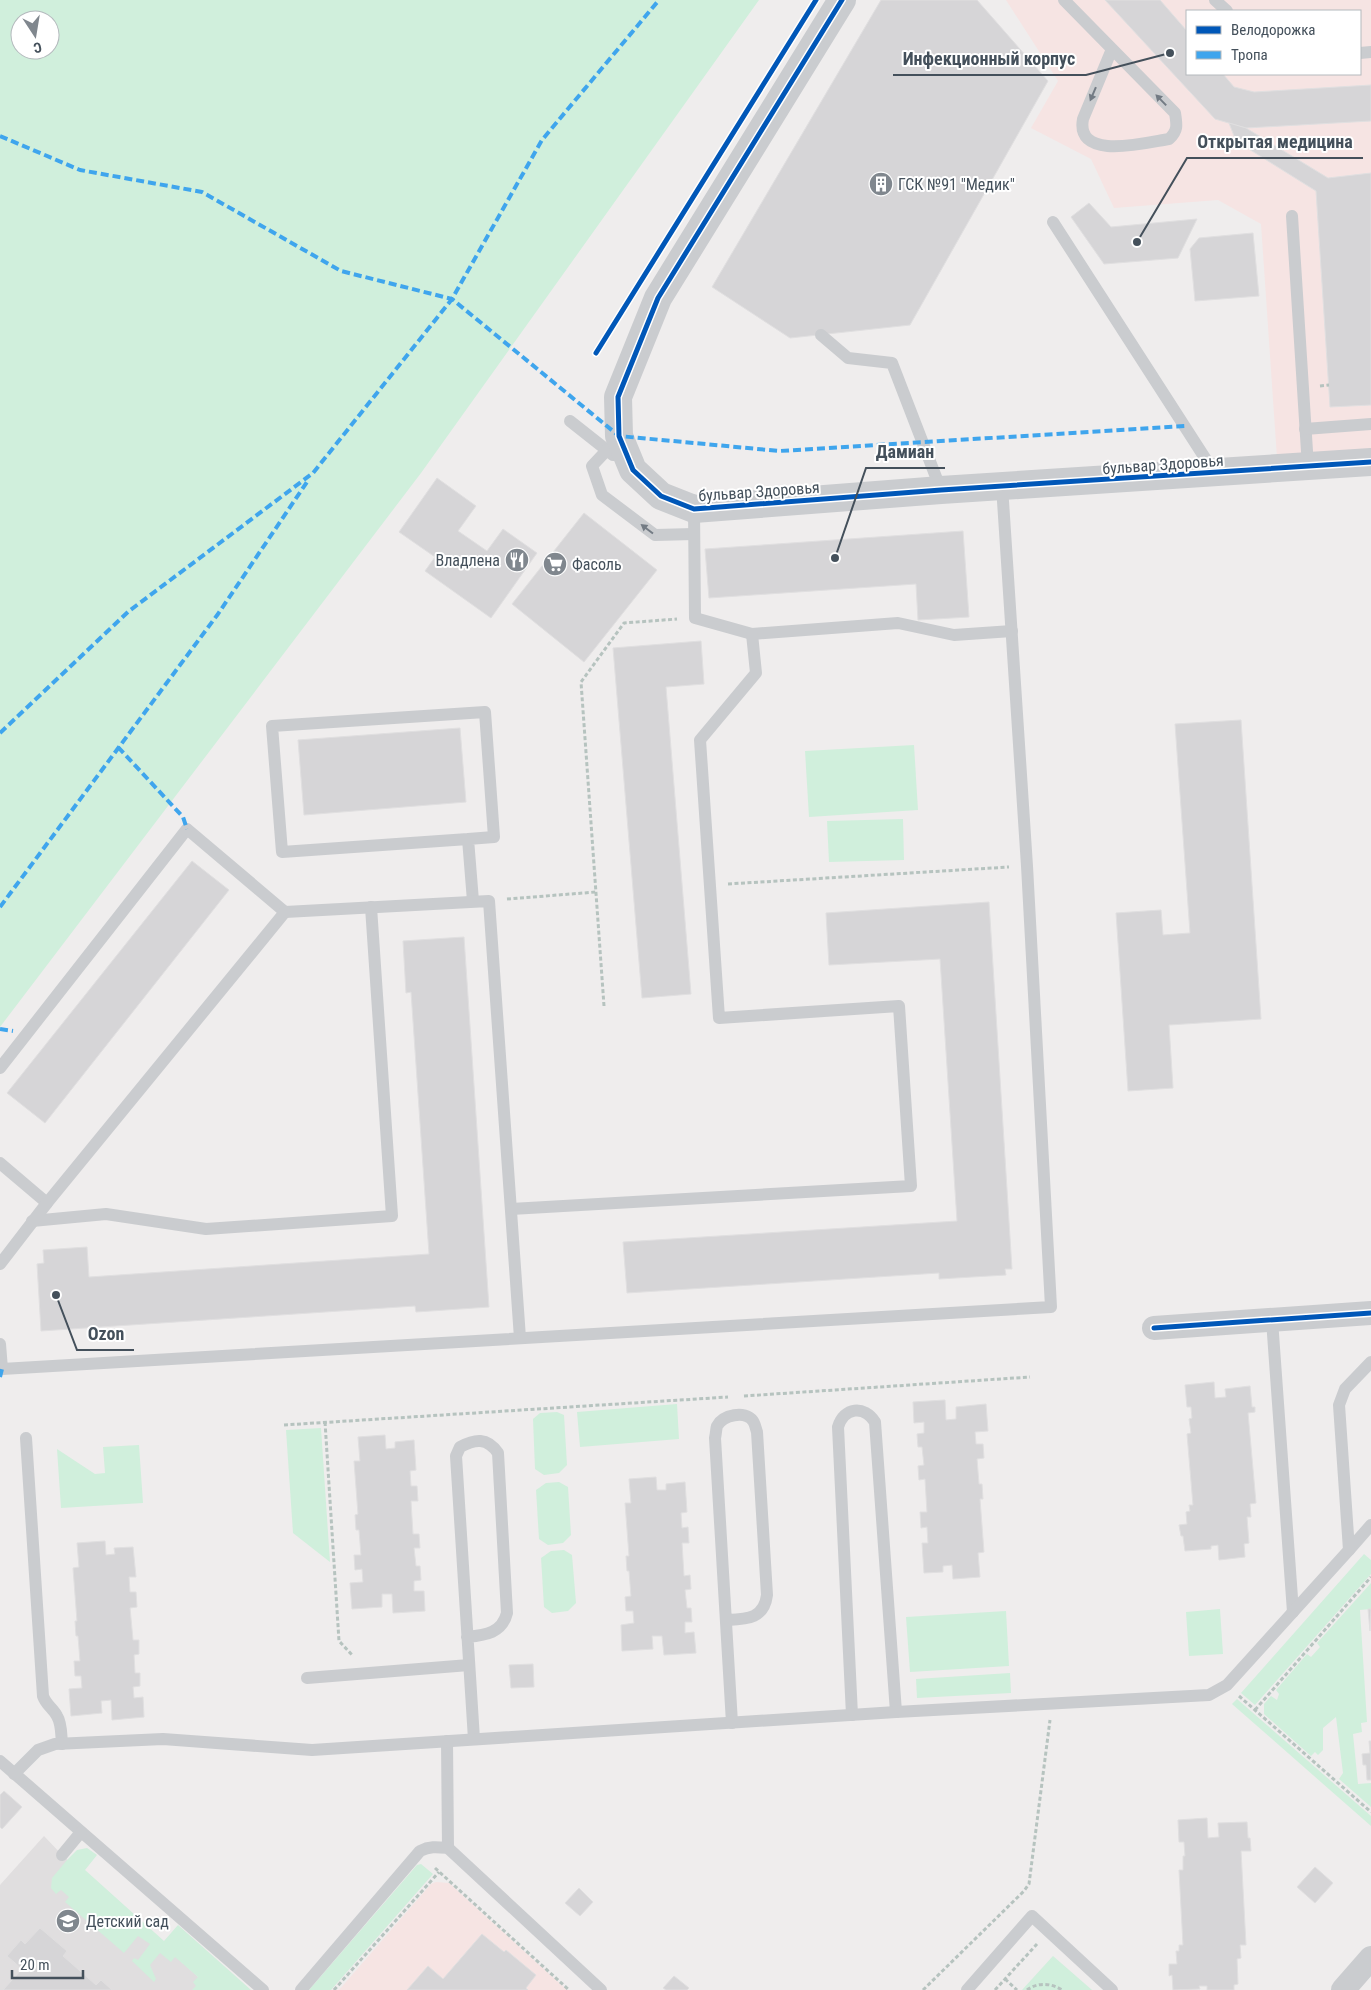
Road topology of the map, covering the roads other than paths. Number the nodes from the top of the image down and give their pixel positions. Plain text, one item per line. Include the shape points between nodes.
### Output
1 (842, 0) edge
2 (1064, 0) edge
3 (1216, 0) edge
4 (1226, 10) edge
5 (1112, 49) junction
6 (1292, 216) dead end
7 (1053, 222) dead end
8 (821, 335) dead end
9 (570, 421) dead end
10 (1371, 424) edge
11 (1306, 429) junction
12 (606, 450) junction
13 (1371, 462) edge
14 (1308, 467) junction
15 (633, 470) junction
16 (1215, 473) junction
17 (1002, 486) junction
18 (941, 490) junction
19 (694, 522) junction
20 (1012, 631) junction
21 (752, 634) junction
22 (468, 839) junction
23 (473, 901) junction
24 (371, 907) junction
25 (284, 912) junction
26 (0, 1068) edge
27 (0, 1163) edge
28 (47, 1203) junction
29 (511, 1210) junction
30 (32, 1221) junction
31 (0, 1264) edge
32 (1371, 1313) edge
33 (1272, 1320) junction
34 (1154, 1328) dead end
35 (520, 1338) junction
36 (0, 1344) edge
37 (1371, 1362) edge
38 (26, 1438) dead end
39 (1371, 1525) edge
40 (1349, 1550) junction
41 (1293, 1612) junction
42 (726, 1620) junction
43 (467, 1637) junction
44 (469, 1665) junction
45 (307, 1678) dead end
46 (896, 1712) junction
47 (852, 1715) junction
48 (732, 1722) junction
49 (474, 1739) junction
50 (447, 1741) junction
51 (62, 1744) junction
52 (0, 1761) edge
53 (14, 1774) junction
54 (81, 1832) junction
55 (448, 1848) junction
56 (62, 1854) dead end
57 (1371, 1958) edge
58 (263, 1990) edge
59 (300, 1990) edge
60 (601, 1990) edge
61 (967, 1990) edge
62 (1112, 1990) edge
63 (1342, 1990) edge

1 - 15 street, бульвар Здоровья via 658,298 618,397 619,436
2 - 5 lane
3 - 4 lane
5 -> 5 lane via 1083,119 1086,136 1106,147 1169,139 1177,125 1175,114
6 - 11 lane
7 - 16 lane
8 - 18 lane via 848,358 892,363
9 - 12 lane
10 - 11 lane
11 - 14 lane
12 - 15 lane
19 -> 12 lane via 655,535 602,495 592,466
13 - 14 street, бульвар Здоровья
14 - 16 street, бульвар Здоровья
15 - 19 street, бульвар Здоровья
16 - 17 street, бульвар Здоровья
17 - 18 street, бульвар Здоровья
17 - 20 lane
18 - 19 street, бульвар Здоровья
19 - 21 lane via 695,618
20 - 21 lane via 954,634 898,623
20 - 35 lane via 1051,1307
21 - 29 lane via 756,673 700,740 719,1018 899,1006 911,1186
22 - 22 lane via 282,852 272,726 485,712 494,838
22 - 23 lane
23 - 24 lane
23 - 29 lane via 489,900
24 - 25 lane
24 - 30 lane via 392,1216 206,1229 106,1214
25 - 26 lane via 188,829
25 - 28 lane
27 - 28 lane
28 - 30 lane
29 - 35 lane
30 - 31 lane
32 - 33 street
33 - 34 street
33 - 41 lane
35 - 36 lane via 2,1370
37 - 40 lane via 1345,1389 1340,1405
38 - 51 lane via 43,1696 60,1722
39 - 40 lane
40 - 41 lane
41 - 46 lane via 1227,1686 1209,1695
42 - 42 lane via 715,1438 717,1425 735,1415 747,1416 757,1432 767,1595 766,1605 758,1614 748,1619
42 - 48 lane
43 - 43 lane via 456,1456 460,1447 483,1441 492,1444 498,1452 507,1613 496,1631
43 - 44 lane
44 - 45 lane
44 - 49 lane
46 - 47 lane
46 - 47 lane via 876,1422 871,1415 855,1411 840,1418 838,1427
47 - 48 lane
48 - 49 lane
49 - 50 lane
50 - 51 lane via 312,1750 163,1739
50 - 55 lane
51 - 53 lane via 38,1750
52 - 53 lane
53 - 54 lane
54 - 56 lane
54 - 58 lane
55 - 59 lane via 428,1847 420,1851
55 - 60 lane
57 - 63 street
61 - 62 lane via 1032,1916

